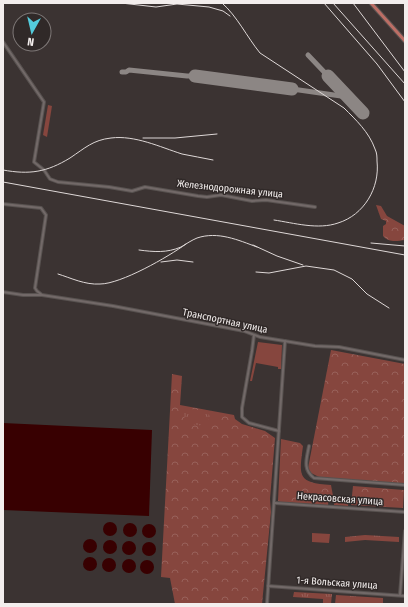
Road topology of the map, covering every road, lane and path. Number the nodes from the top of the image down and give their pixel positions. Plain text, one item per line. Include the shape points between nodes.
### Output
1 (371, 3) edge
2 (405, 41) edge
3 (3, 42) edge
4 (3, 204) edge
5 (314, 207) dead end
6 (3, 292) edge
7 (42, 295) junction
8 (254, 335) junction
9 (285, 341) junction
10 (405, 360) edge
11 (280, 431) junction
12 (309, 446) dead end
13 (405, 485) edge
14 (275, 503) junction
15 (405, 512) edge
16 (405, 531) edge
17 (268, 586) junction
18 (400, 595) junction
19 (405, 596) edge
20 (267, 604) edge

1 - 2 main road
3 - 5 street, Железнодорожная улица via 44,102 34,162 50,179 132,191 145,187 198,196 221,195
4 - 7 street via 41,208 46,215 36,288
6 - 7 street, Транспортная улица
7 - 8 street, Транспортная улица via 113,306
8 - 9 street, Транспортная улица
8 - 11 street via 242,417 249,423
9 - 10 street, Транспортная улица
9 - 11 street
11 - 14 street
12 - 13 street via 306,469 314,478
14 - 15 street, Некрасовская улица
14 - 17 street
16 - 18 street
17 - 18 street, 1-я Вольская улица
17 - 20 street
18 - 19 street, 1-я Вольская улица

